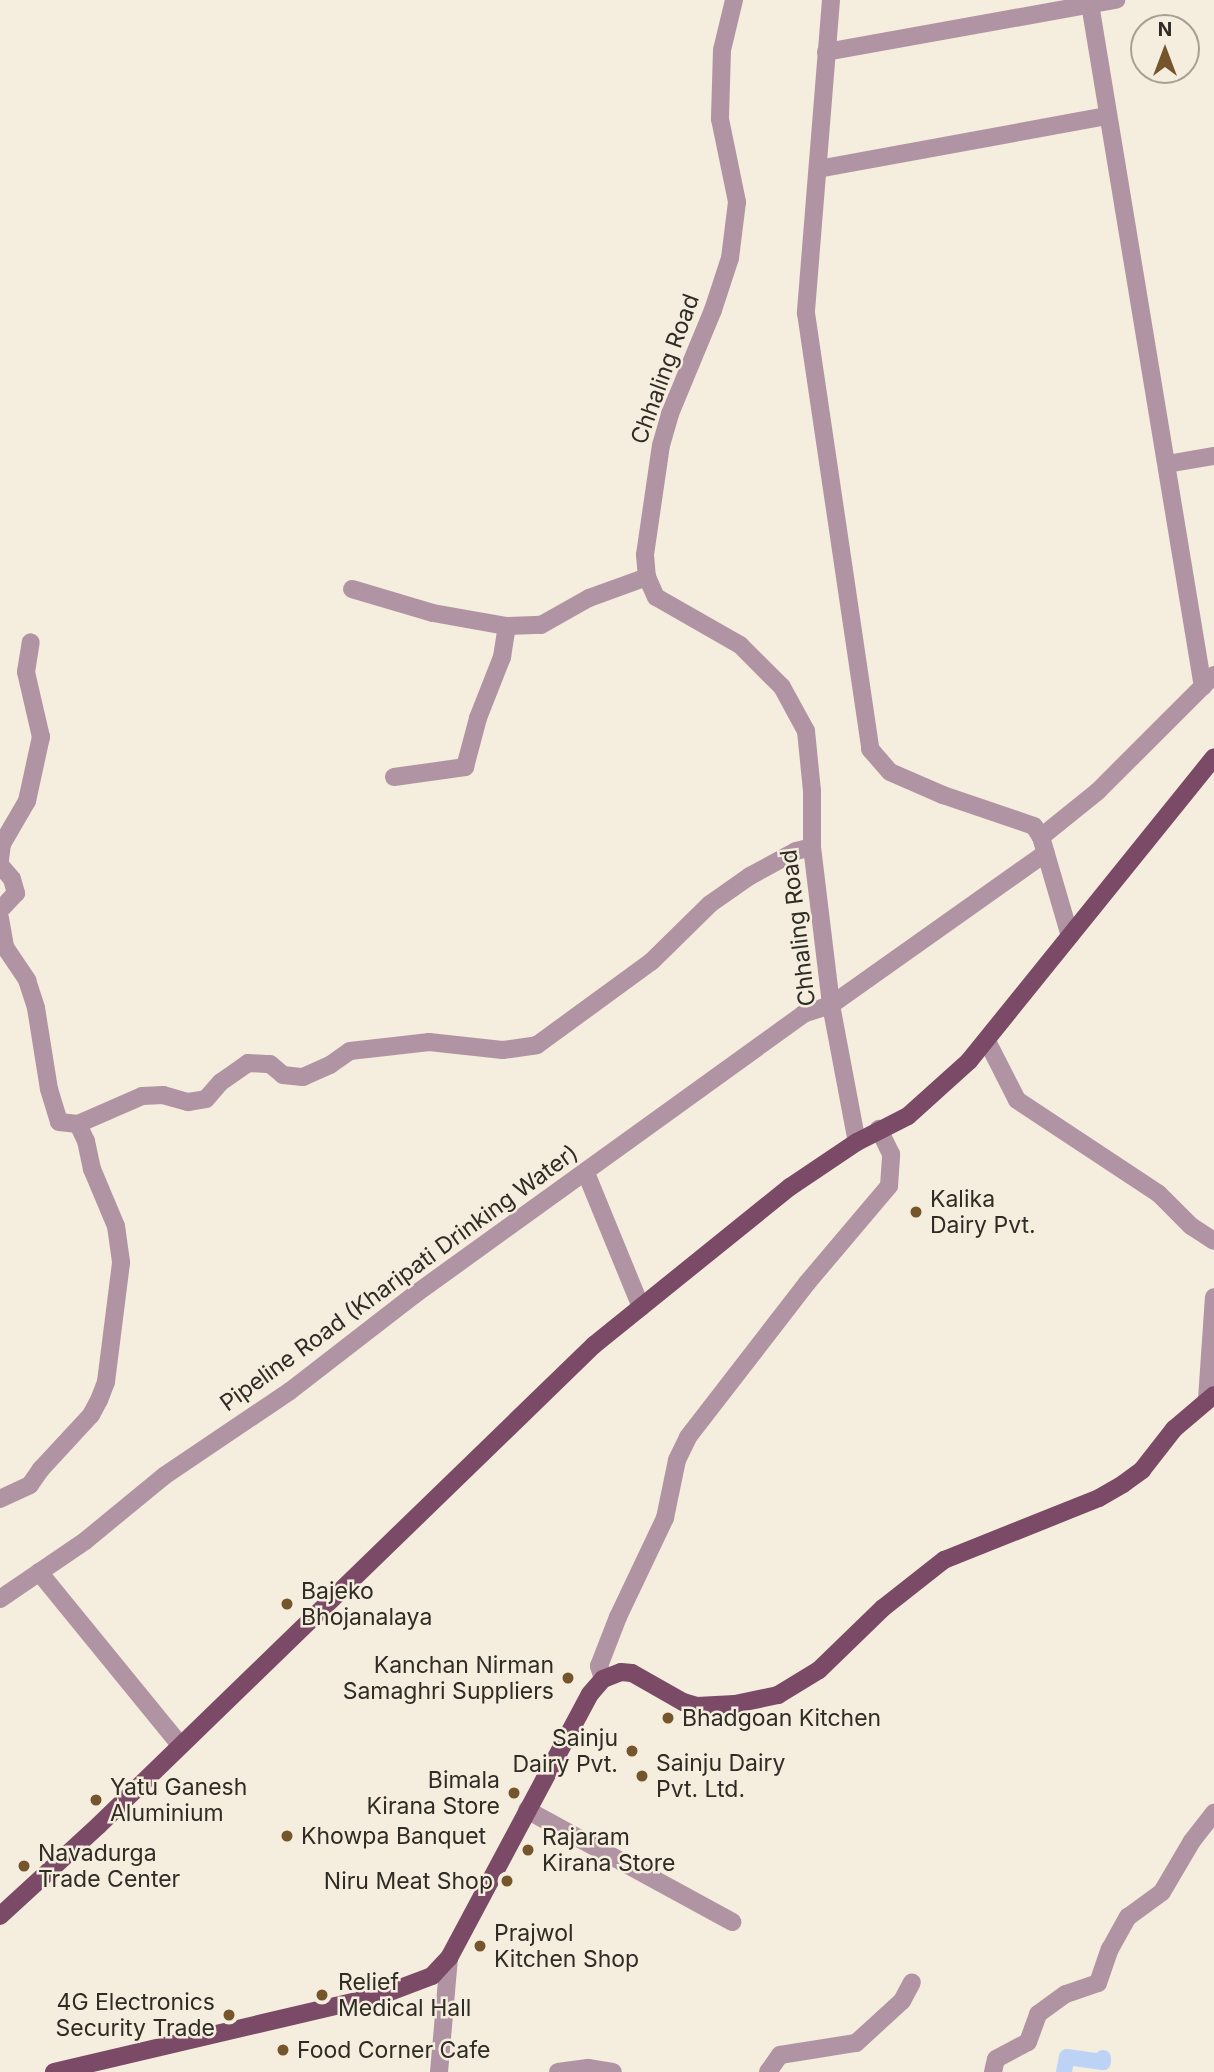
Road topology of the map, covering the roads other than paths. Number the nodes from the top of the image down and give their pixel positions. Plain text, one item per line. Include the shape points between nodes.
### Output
1 (734, 0) edge
2 (831, 0) edge
3 (1116, 0) edge
4 (1090, 4) junction
5 (827, 52) junction
6 (1107, 116) junction
7 (818, 169) junction
8 (1214, 456) edge
9 (1167, 464) junction
10 (647, 578) junction
11 (352, 589) dead end
12 (507, 626) junction
13 (32, 642) dead end
14 (1209, 681) edge
15 (1214, 758) edge
16 (394, 777) dead end
17 (1044, 845) junction
18 (812, 847) junction
19 (0, 860) edge
20 (0, 866) edge
21 (0, 910) edge
22 (0, 918) edge
23 (1070, 936) junction
24 (831, 1005) junction
25 (986, 1041) junction
26 (78, 1124) junction
27 (879, 1129) junction
28 (857, 1142) junction
29 (586, 1173) junction
30 (1214, 1241) edge
31 (1214, 1297) edge
32 (641, 1307) junction
33 (1211, 1397) edge
34 (0, 1499) edge
35 (39, 1572) junction
36 (0, 1599) edge
37 (603, 1679) junction
38 (180, 1745) junction
39 (527, 1810) junction
40 (1214, 1812) edge
41 (0, 1916) edge
42 (732, 1922) dead end
43 (449, 1958) junction
44 (912, 1982) dead end
45 (54, 2072) edge
46 (439, 2072) edge
47 (558, 2072) edge
48 (613, 2072) edge
49 (768, 2072) edge
50 (993, 2072) edge

1 - 10 street, Chhaling Road via 723,50 720,119 737,202 730,258 660,445 645,555
2 - 5 street
3 - 4 street
4 - 5 street
4 - 6 street
5 - 7 street
6 - 7 street
6 - 9 street
7 - 17 street via 806,313 870,749 890,772 1034,826
8 - 9 street
9 - 14 street
10 - 12 street via 589,598 541,625
10 - 18 street, Chhaling Road via 656,597 733,640 782,687 806,731
11 - 12 street via 433,613
12 - 16 street via 502,657 465,767
13 - 19 street via 26,672 41,737 27,801 2,844
14 - 17 street, Pipeline Road (Kharipati Drinking Water)
15 - 23 main road
17 - 23 street
17 - 24 street, Pipeline Road (Kharipati Drinking Water)
18 - 24 street, Chhaling Road
18 - 26 street via 750,876 710,904 652,961 537,1045 503,1050 429,1042 350,1051 303,1077 284,1074 270,1064 248,1063 220,1082 206,1099 188,1102 163,1095 142,1096
20 - 21 street via 12,879 16,893
22 - 26 street via 5,947 27,980 36,1008 59,1122
23 - 25 main road
24 - 28 street, Chhaling Road
24 - 29 street, Pipeline Road (Kharipati Drinking Water) via 803,1014
25 - 27 main road via 908,1116
25 - 30 street via 1017,1100 1159,1194 1191,1227
26 - 34 street via 116,1227 121,1264 106,1382 91,1415 30,1485
27 - 28 main road
27 - 37 street via 891,1154 889,1186 688,1437 677,1460 665,1518 599,1666
28 - 32 main road via 790,1187
29 - 32 street
29 - 35 street, Pipeline Road (Kharipati Drinking Water) via 414,1295 290,1391 164,1476
31 - 33 street
32 - 38 main road via 517,1417
33 - 37 main road via 1174,1429 1142,1470 1124,1484 944,1560 883,1608 819,1670 778,1695 697,1706 632,1673
35 - 36 street, Pipeline Road (Kharipati Drinking Water)
35 - 38 street
37 - 39 main road via 590,1694
38 - 41 main road
39 - 42 street
39 - 43 main road
40 - 50 street via 1162,1892 1128,1917 1098,1983 1066,1994 1038,2014 1028,2042 996,2059
43 - 45 main road via 432,1976 379,1996
43 - 46 street
44 - 49 street via 902,2001 856,2043 780,2055
47 - 48 street via 588,2068

